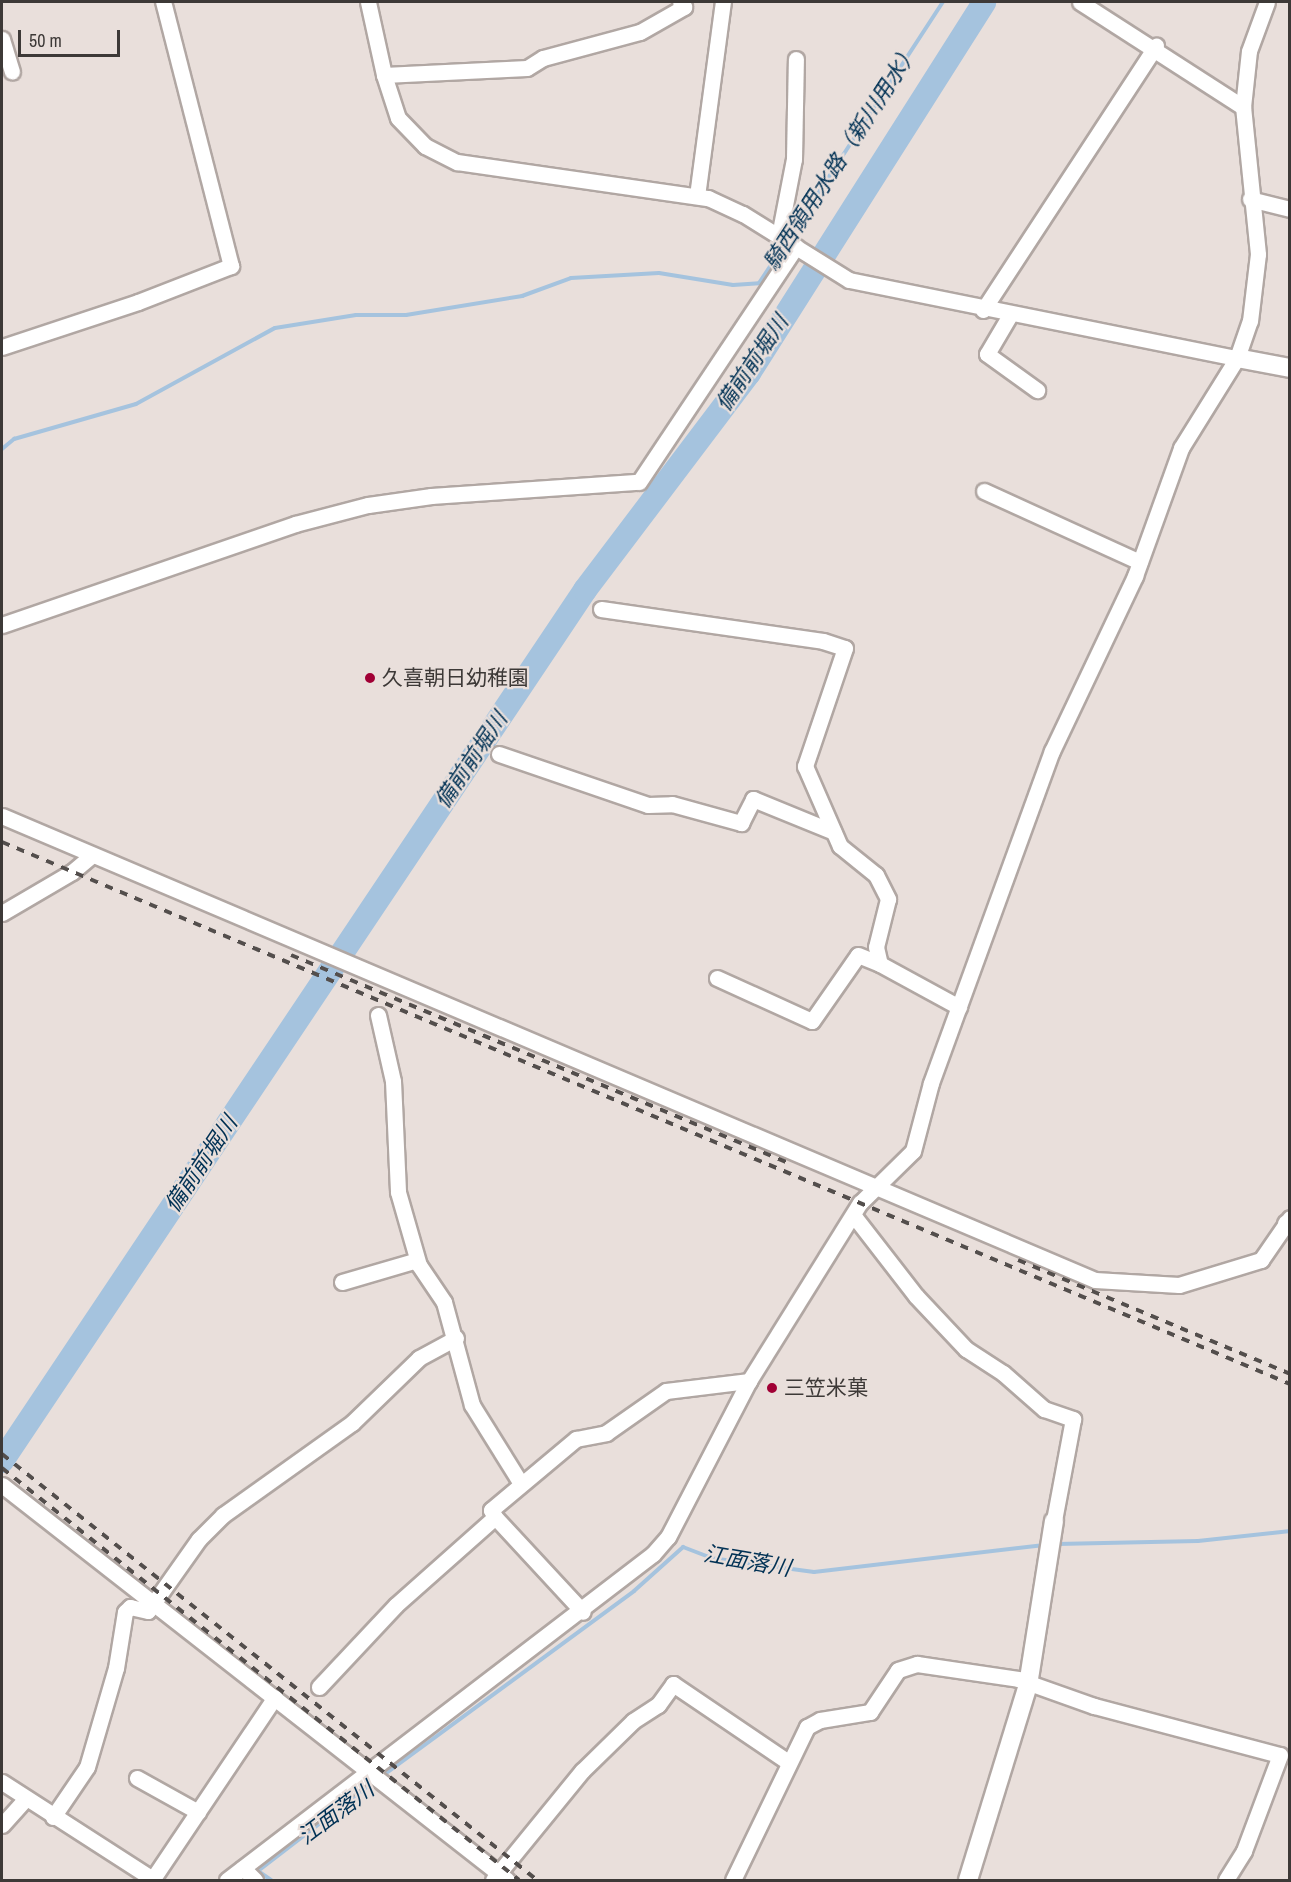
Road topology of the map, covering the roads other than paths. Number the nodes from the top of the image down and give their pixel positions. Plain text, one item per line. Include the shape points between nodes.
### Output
1 (163, 2) edge
2 (369, 2) edge
3 (723, 2) edge
4 (1080, 2) edge
5 (1267, 2) edge
6 (685, 3) edge
7 (2, 39) edge
8 (1156, 46) junction
9 (796, 59) dead end
10 (12, 71) dead end
11 (384, 75) junction
12 (1244, 106) junction
13 (697, 196) junction
14 (1250, 199) junction
15 (1290, 209) edge
16 (778, 236) junction
17 (796, 247) junction
18 (983, 310) junction
19 (1010, 315) junction
20 (2, 347) edge
21 (1237, 358) junction
22 (1290, 368) edge
23 (1037, 390) dead end
24 (984, 491) dead end
25 (1140, 562) junction
26 (601, 609) dead end
27 (2, 625) edge
28 (499, 754) dead end
29 (2, 816) edge
30 (834, 832) junction
31 (92, 855) junction
32 (2, 913) edge
33 (880, 964) junction
34 (717, 978) dead end
35 (959, 1007) junction
36 (378, 1015) dead end
37 (876, 1189) junction
38 (854, 1216) junction
39 (1289, 1222) edge
40 (417, 1260) junction
41 (342, 1282) dead end
42 (456, 1338) junction
43 (749, 1381) junction
44 (520, 1482) junction
45 (3, 1487) edge
46 (495, 1517) junction
47 (1054, 1521) joint
48 (153, 1603) junction
49 (583, 1612) junction
50 (1028, 1685) junction
51 (319, 1687) dead end
52 (275, 1697) junction
53 (1285, 1758) edge
54 (788, 1762) junction
55 (369, 1771) junction
56 (137, 1778) dead end
57 (2, 1782) edge
58 (26, 1798) junction
59 (198, 1812) junction
60 (53, 1817) junction
61 (2, 1825) edge
62 (243, 1868) junction
63 (499, 1878) edge
64 (153, 1880) edge
65 (227, 1881) edge
66 (255, 1881) edge
67 (733, 1881) edge
68 (968, 1881) edge
69 (1226, 1881) edge

1 - 20 street via 231,266
2 - 11 street
3 - 13 street
4 - 8 street
5 - 12 street via 1249,51
6 - 11 street via 640,32 543,58 527,68
7 - 10 street
8 - 12 street
8 - 18 street
9 - 16 street via 794,159
11 - 13 street via 398,118 425,146 457,162
12 - 14 street
13 - 16 street via 743,214
14 - 15 street
14 - 21 street via 1258,255 1250,321
16 - 17 street
17 - 18 street via 832,271 896,292
17 - 27 street via 639,482 431,496 368,505 295,524
18 - 19 street
19 - 21 street
19 - 23 street via 987,354
21 - 22 street
21 - 25 street via 1181,448
24 - 25 street
25 - 35 street via 1095,667 1052,751
26 - 30 street via 823,641 845,648 805,766
28 - 30 street via 648,805 672,804 741,823 753,799
29 - 31 street
30 - 33 street via 840,846 876,875 888,899 876,947
31 - 32 street via 72,872
31 - 37 street via 322,948
33 - 34 street via 858,955 812,1021
33 - 35 street
35 - 37 street via 931,1083 913,1151
36 - 40 street via 393,1081 398,1192
37 - 38 street
37 - 39 street via 1095,1280 1179,1286 1262,1260
38 - 43 street
38 - 47 street via 916,1296 966,1349 1003,1372 1044,1409 1073,1419
40 - 41 street
40 - 42 street via 444,1302
42 - 44 street via 472,1405
42 - 48 street via 418,1358 352,1423 223,1515 200,1539
43 - 44 street via 666,1391 606,1433 576,1439
43 - 49 street via 668,1537
44 - 46 street via 490,1510
45 - 48 street
46 - 49 street
46 - 51 street via 396,1605
47 - 50 street
48 - 52 street
48 - 60 street via 148,1611 130,1606 123,1615 116,1668 87,1767
49 - 55 street
50 - 53 street
50 - 54 street via 1007,1677 906,1666 892,1677 870,1712 813,1722
50 - 68 street
52 - 55 street
52 - 59 street
53 - 69 street via 1244,1851
54 - 63 street via 673,1684 657,1705 633,1721 582,1771
54 - 67 street
55 - 62 street
55 - 63 street
56 - 59 street
57 - 58 street
58 - 60 street
58 - 61 street
59 - 64 street
60 - 64 street
62 - 65 street
62 - 66 street

